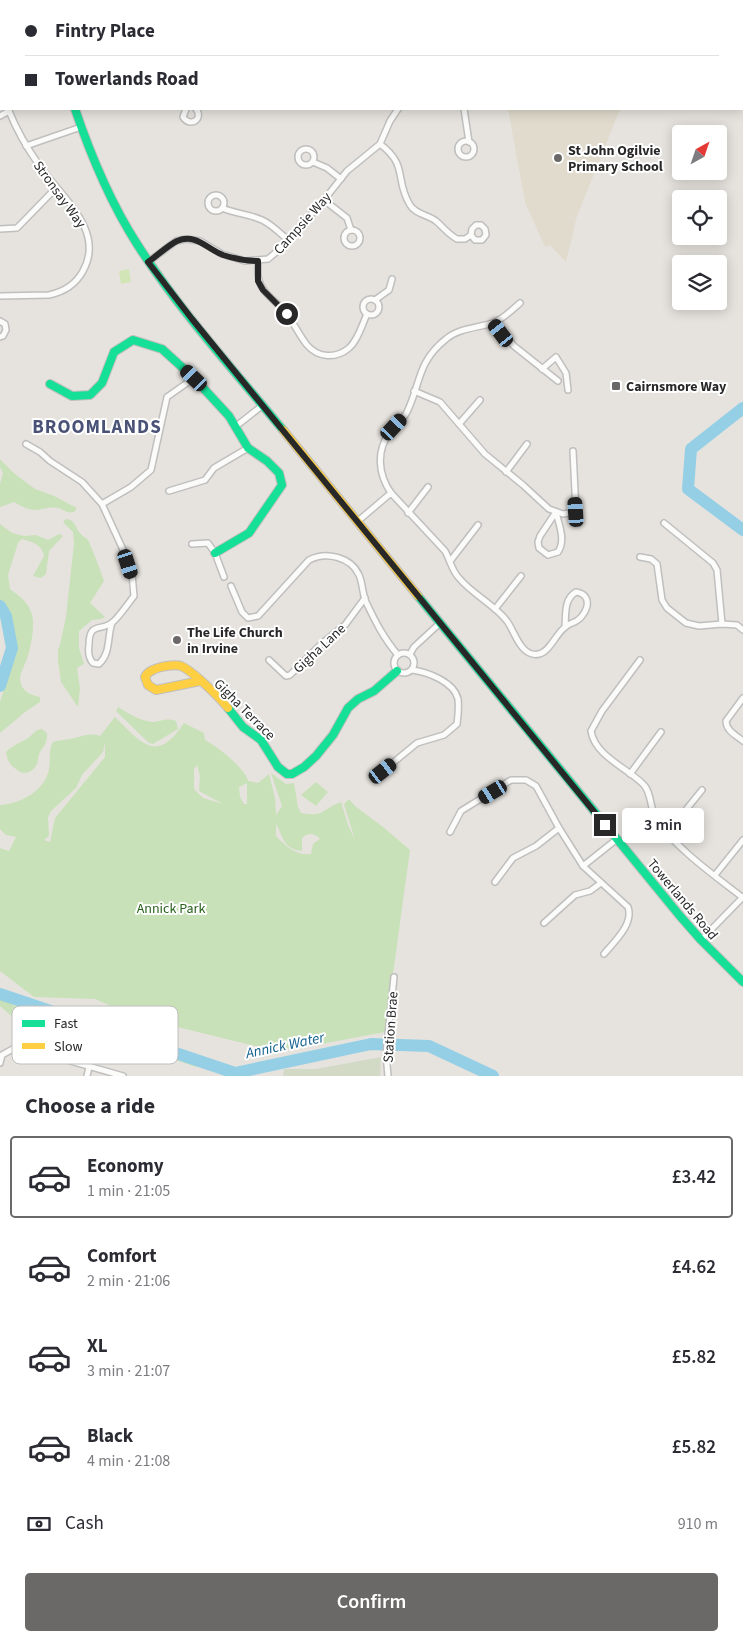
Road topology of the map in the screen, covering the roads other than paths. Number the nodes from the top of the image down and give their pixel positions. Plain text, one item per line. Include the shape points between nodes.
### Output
1 (9, 110) edge
2 (75, 110) edge
3 (186, 110) edge
4 (197, 110) edge
5 (397, 110) edge
6 (464, 110) edge
7 (0, 116) edge
8 (81, 127) junction
9 (469, 142) dead end
10 (380, 144) junction
11 (26, 146) junction
12 (313, 162) dead end
13 (341, 179) junction
14 (56, 188) junction
15 (324, 200) junction
16 (222, 208) dead end
17 (0, 229) edge
18 (350, 230) dead end
19 (471, 235) dead end
20 (288, 240) junction
21 (258, 261) junction
22 (148, 262) junction
23 (392, 278) dead end
24 (0, 296) edge
25 (375, 300) junction
26 (520, 303) dead end
27 (367, 314) junction
28 (0, 321) edge
29 (494, 323) junction
30 (0, 337) edge
31 (542, 369) junction
32 (194, 378) junction
33 (558, 381) dead end
34 (50, 384) dead end
35 (568, 390) dead end
36 (414, 391) junction
37 (480, 400) dead end
38 (263, 405) junction
39 (459, 424) junction
40 (235, 427) junction
41 (26, 444) dead end
42 (527, 444) dead end
43 (248, 448) junction
44 (573, 451) dead end
45 (506, 472) junction
46 (428, 487) dead end
47 (170, 491) dead end
48 (391, 493) junction
49 (102, 504) junction
50 (556, 512) junction
51 (408, 513) junction
52 (358, 521) junction
53 (664, 523) dead end
54 (478, 525) dead end
55 (192, 544) dead end
56 (214, 553) junction
57 (640, 557) dead end
58 (451, 560) junction
59 (521, 576) dead end
60 (224, 577) dead end
61 (231, 586) dead end
62 (364, 598) junction
63 (495, 609) junction
64 (112, 623) junction
65 (440, 623) junction
66 (722, 624) junction
67 (565, 626) junction
68 (743, 630) edge
69 (410, 654) junction
70 (398, 655) junction
71 (269, 660) dead end
72 (640, 660) dead end
73 (412, 670) junction
74 (397, 671) junction
75 (200, 681) junction
76 (743, 698) edge
77 (661, 732) dead end
78 (743, 741) edge
79 (383, 771) dead end
80 (630, 774) junction
81 (702, 790) dead end
82 (559, 828) junction
83 (450, 832) dead end
84 (668, 832) junction
85 (617, 839) junction
86 (743, 840) edge
87 (583, 866) junction
88 (715, 875) junction
89 (494, 882) dead end
90 (601, 883) junction
91 (742, 897) edge
92 (544, 923) dead end
93 (701, 940) junction
94 (604, 954) dead end
95 (394, 977) dead end
96 (743, 982) edge
97 (12, 1049) edge
98 (0, 1063) edge
99 (79, 1064) edge
100 (89, 1067) junction
101 (87, 1076) edge
102 (123, 1076) edge
103 (388, 1076) edge

1 - 7 street
1 - 11 street, Stronsay Way
2 - 8 street, Towerlands Road
3 - 4 street via 183,117 191,123 198,118
5 - 10 street, Campsie Way
6 - 9 street
8 - 11 street, Stronsay Way
8 - 22 street, Towerlands Road via 108,194
10 - 13 street, Campsie Way
10 - 19 street via 396,158 401,185 411,208 437,222 456,239
11 - 14 street, Stronsay Way
12 - 13 street
13 - 15 street, Campsie Way
14 - 17 street via 17,228
14 - 24 street, Stronsay Way via 83,223 88,235 90,254 86,266 76,281 55,294
15 - 18 street via 347,218
15 - 20 street, Campsie Way
16 - 20 street via 264,221
20 - 21 street, Campsie Way via 276,254
21 - 22 street, Campsie Way via 222,254 200,241 186,239 176,242
21 - 27 street via 258,281 263,290 287,314 308,347 317,353 333,356 349,348
22 - 38 street, Towerlands Road
23 - 25 street via 389,290
25 - 27 street via 369,299 364,303
25 - 27 street via 379,305 378,311 373,315
26 - 29 street
28 - 30 street via 6,330
29 - 31 street via 514,346
29 - 36 street via 448,337 424,364
31 - 33 street
31 - 35 street via 556,358 566,373
32 - 34 street via 162,349 133,340 114,352 102,383 90,395 72,396
32 - 40 street
32 - 49 street via 167,397 151,470
36 - 39 street via 440,402
36 - 48 street via 407,412 386,438 381,450 380,469
37 - 39 street
38 - 40 street
38 - 52 street, Towerlands Road
39 - 45 street
40 - 43 street
41 - 49 street via 82,482
42 - 45 street
43 - 47 street via 214,468 205,480
43 - 56 street via 279,472 282,484 249,533
44 - 50 street via 576,512
45 - 50 street
46 - 51 street
48 - 51 street
48 - 52 street
49 - 64 street via 132,574 134,596
50 - 50 street via 562,545 558,552 548,555 539,548 538,542
51 - 58 street
52 - 65 street, Towerlands Road
53 - 66 street via 713,563 717,570
54 - 58 street
55 - 56 street via 208,544
56 - 60 street
57 - 66 street via 657,564 662,600 667,608 686,623 699,626
58 - 63 street via 457,576
59 - 63 street
61 - 62 street via 242,612 248,618 258,616 309,560 320,556 335,557 349,562 358,573
62 - 70 street via 381,632
62 - 71 street, Gigha Lane via 345,625 290,675 283,674
63 - 67 street via 508,622 519,644 532,654 544,652
64 - 64 street via 108,650 99,664 93,663 88,653 90,633
65 - 69 street
65 - 85 street, Towerlands Road
66 - 68 street via 737,625
67 - 67 street via 570,596 582,593 587,602 583,616
69 - 70 street
69 - 73 street via 414,661
70 - 74 street via 394,663
72 - 80 street via 591,731 592,740 602,752
73 - 74 street via 405,674
73 - 79 street via 431,675 454,692 458,698 457,724 444,734 417,744
74 - 75 street, Gigha Terrace via 348,708 316,756 292,774 278,767 261,740 238,723 225,703
75 - 75 street, Gigha Terrace via 178,665 149,671 145,676 148,686 156,690
76 - 78 street via 726,721 728,729
77 - 80 street
80 - 84 street via 645,786 655,816
81 - 84 street
82 - 83 street via 536,786 526,780 511,780 462,811
82 - 87 street
82 - 89 street via 536,846 516,855
84 - 88 street
85 - 87 street
85 - 93 street, Towerlands Road
86 - 88 street
87 - 90 street
88 - 91 street
90 - 92 street via 590,891 575,895
90 - 94 street via 624,903 629,912 626,927
91 - 93 street
93 - 96 street, Towerlands Road
95 - 103 street, Station Brae via 386,1054
97 - 98 street via 2,1055
99 - 100 street
100 - 101 street
100 - 102 street

